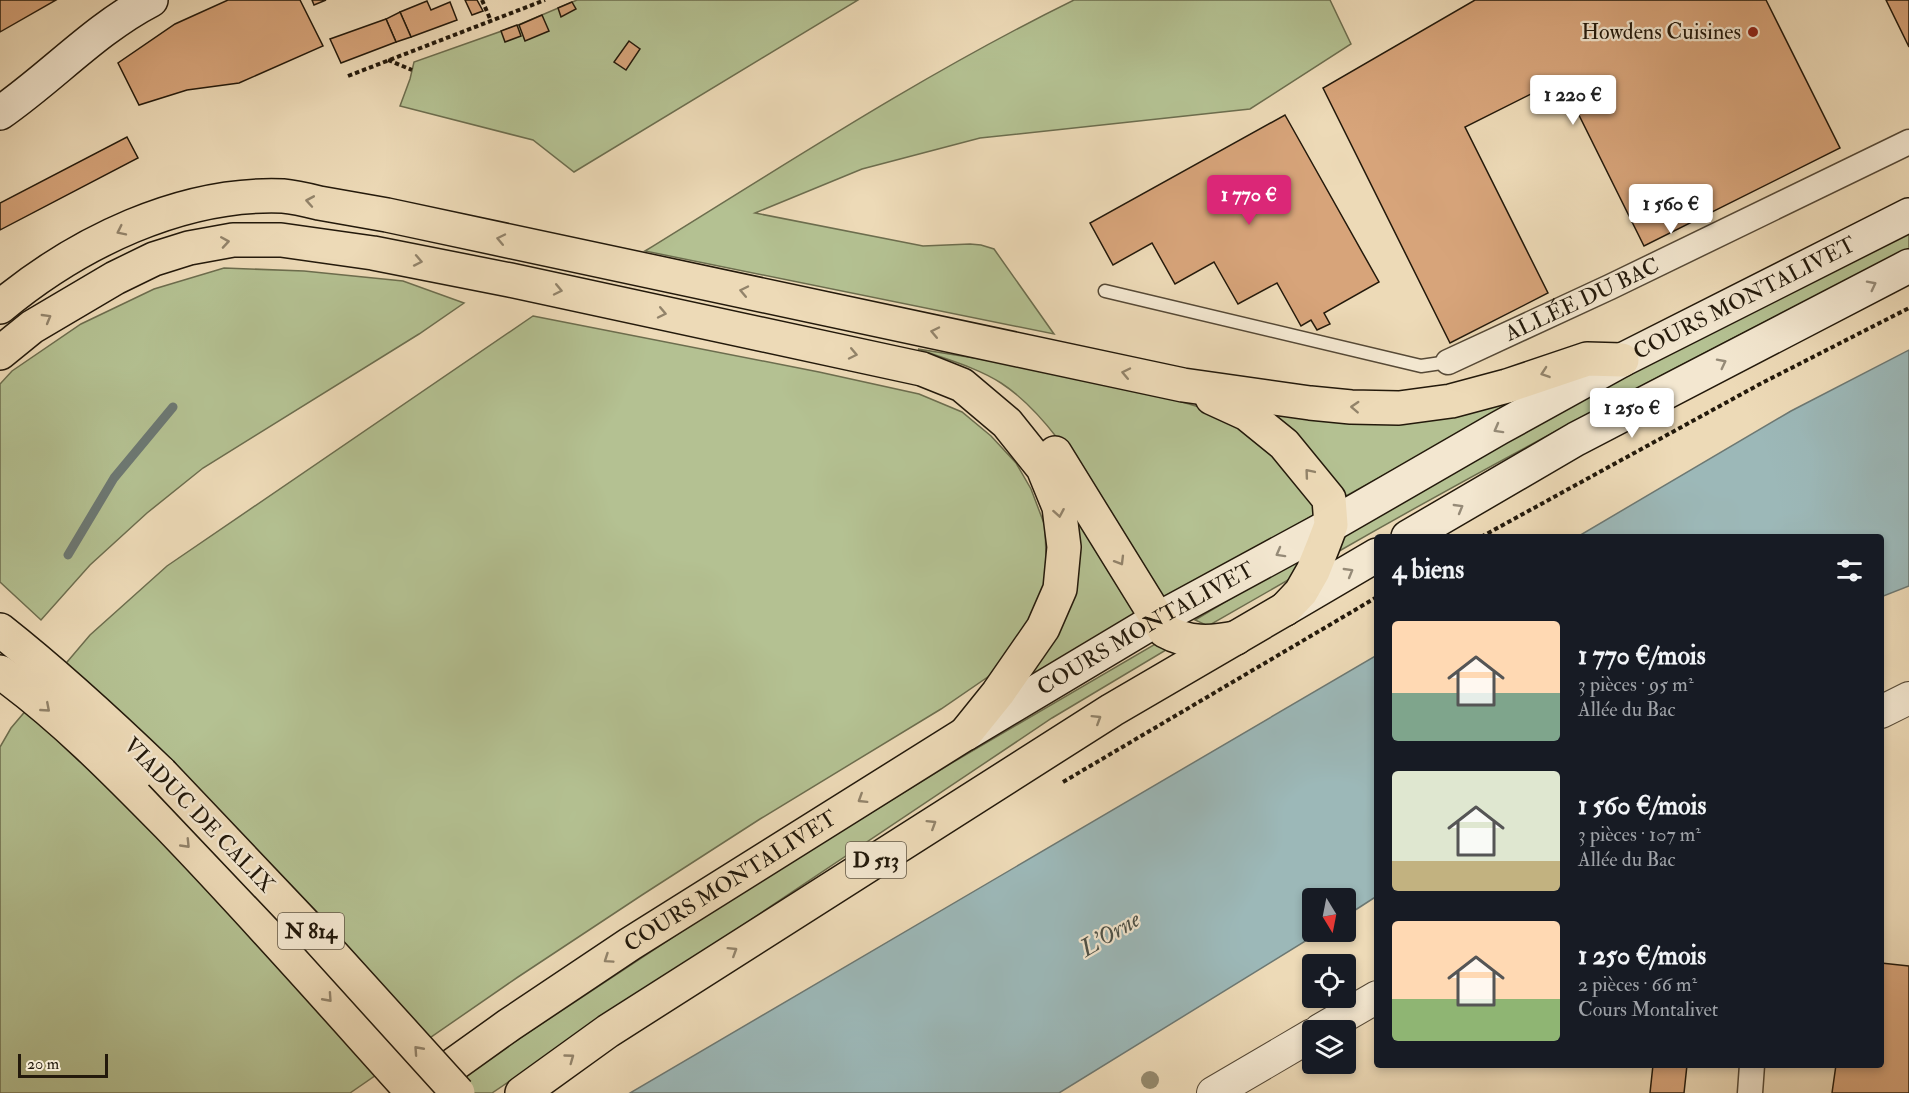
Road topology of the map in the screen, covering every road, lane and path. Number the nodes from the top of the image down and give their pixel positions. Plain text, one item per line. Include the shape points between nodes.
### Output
1 (151, 0) edge
2 (482, 0) edge
3 (545, 0) edge
4 (491, 21) junction
5 (388, 60) junction
6 (412, 70) dead end
7 (348, 76) dead end
8 (0, 113) edge
9 (1909, 142) edge
10 (1909, 215) edge
11 (1909, 266) edge
12 (1105, 291) dead end
13 (0, 307) edge
14 (1909, 308) edge
15 (0, 352) edge
16 (1622, 360) junction
17 (1448, 362) joint
18 (962, 384) junction
19 (1183, 385) junction
20 (1331, 525) junction
21 (1413, 534) edge
22 (1486, 534) edge
23 (1374, 557) edge
24 (1285, 609) junction
25 (1156, 620) junction
26 (0, 630) edge
27 (1236, 638) junction
28 (0, 672) edge
29 (1909, 698) edge
30 (1884, 710) edge
31 (965, 734) junction
32 (1374, 999) edge
33 (1337, 1020) edge
34 (1302, 1041) edge
35 (1752, 1068) edge
36 (414, 1093) edge
37 (458, 1093) edge
38 (522, 1093) edge
39 (1213, 1093) edge
40 (1750, 1093) edge

1 - 8 main road via 91,41
2 - 4 path
3 - 4 path
4 - 5 path
5 - 6 path
5 - 7 path
9 - 17 street, ALLÉE DU BAC
10 - 16 main road, COURS MONTALIVET / D 513
21 -> 11 main road, COURS MONTALIVET via 1576,439
12 - 17 lane via 1420,366
19 -> 13 main road via 284,196 238,198 177,209 139,222 93,245
14 - 22 path via 1760,384
15 -> 18 main road via 32,327 154,259 234,240 281,240 373,253 605,300 922,369
16 -> 19 main road via 1587,359 1451,401 1400,408 1310,403
16 -> 20 main road, COURS MONTALIVET / D 513
18 -> 25 main road via 995,391 1022,409 1040,430
18 -> 31 main road via 1007,423 1043,468 1059,507 1064,547 1060,589 1043,628
20 -> 19 main road via 1329,499 1284,444 1247,414
20 - 24 main road via 1313,571
20 -> 25 main road, COURS MONTALIVET / D 513
24 -> 23 main road, D 513
24 - 27 main road, D 513
25 - 27 main road via 1173,636 1190,640 1211,643
25 - 31 main road, COURS MONTALIVET / D 513
37 -> 26 main road, VIADUC DE CALIX / N 814, bridge via 161,773 45,665
38 -> 27 main road, D 513 via 628,1018 1112,710
28 -> 36 main road, VIADUC DE CALIX / N 814 via 76,734 145,802
29 - 30 street
31 -> 36 main road, COURS MONTALIVET / D 513 via 630,944
32 - 33 street
34 - 39 street
35 - 40 street

